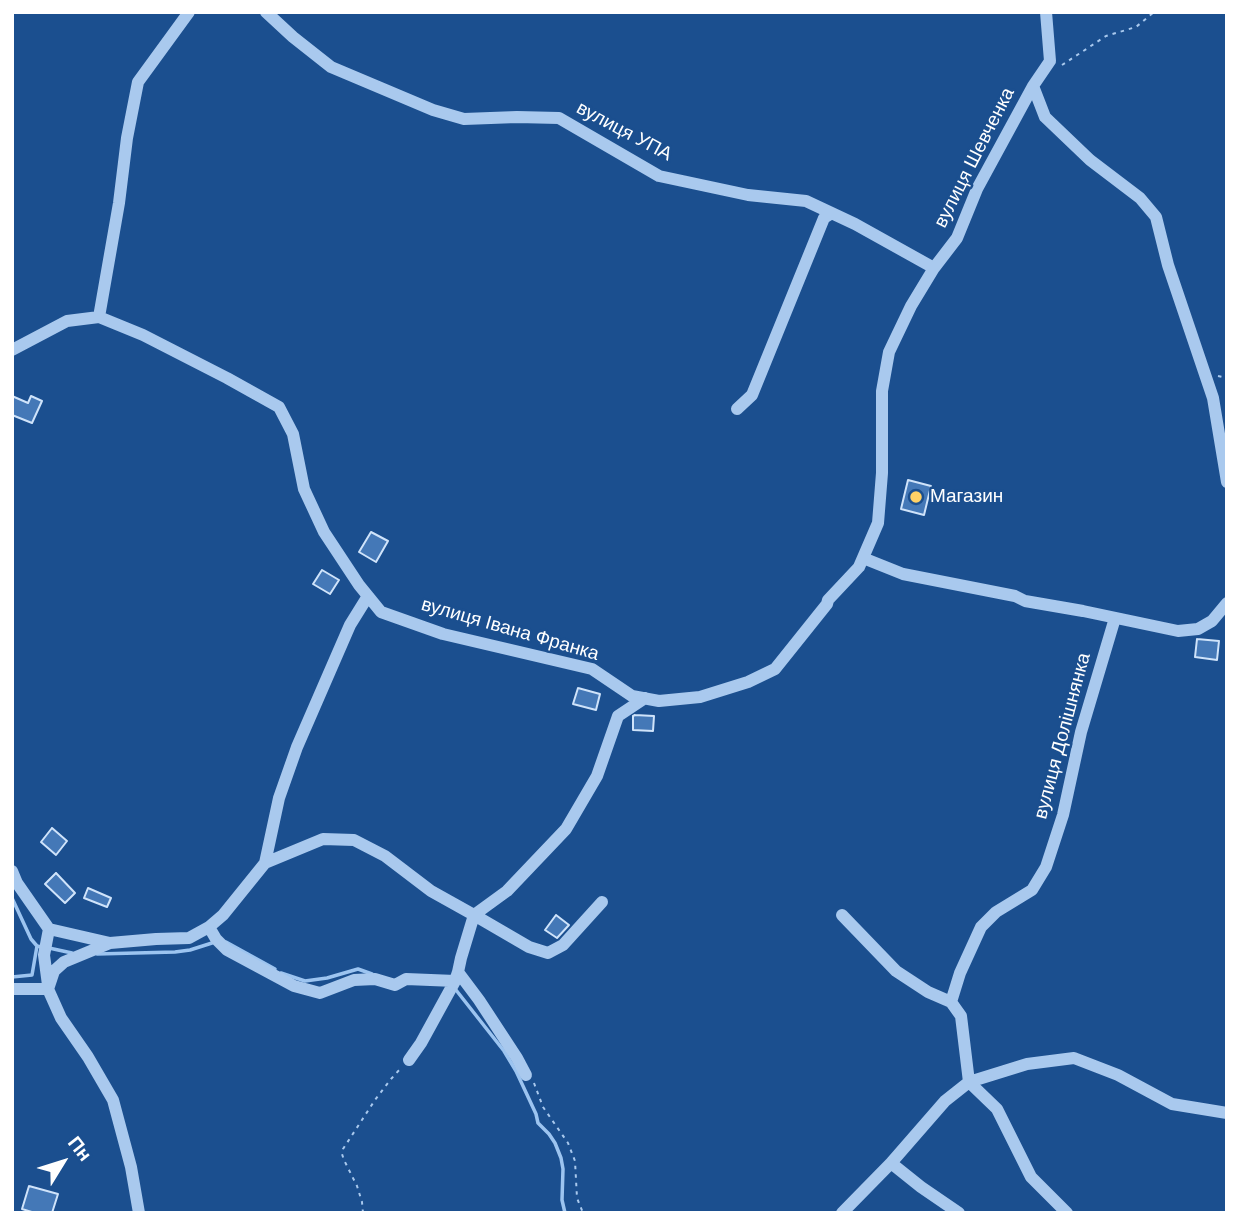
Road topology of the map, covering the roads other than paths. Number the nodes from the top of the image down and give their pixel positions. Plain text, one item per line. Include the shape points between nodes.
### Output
1 (189, 12) edge
2 (267, 12) edge
3 (1046, 12) edge
4 (1033, 86) junction
5 (832, 213) junction
6 (934, 268) junction
7 (99, 317) junction
8 (12, 350) edge
9 (737, 409) dead end
10 (1227, 482) edge
11 (863, 558) junction
12 (368, 596) junction
13 (1227, 603) edge
14 (1115, 618) junction
15 (645, 698) junction
16 (265, 863) junction
17 (12, 871) edge
18 (602, 902) dead end
19 (474, 915) junction
20 (842, 915) dead end
21 (209, 927) junction
22 (46, 942) junction
23 (110, 943) junction
24 (456, 977) junction
25 (12, 989) edge
26 (48, 989) junction
27 (951, 1002) junction
28 (410, 1060) road end
29 (526, 1075) road end
30 (969, 1082) junction
31 (1227, 1112) edge
32 (891, 1163) junction
33 (139, 1213) edge
34 (842, 1213) edge
35 (959, 1213) edge
36 (1067, 1213) edge

1 - 7 street via 138,82
2 - 5 street, вулиця УПА via 331,67 433,110 464,119 559,118 659,176 748,195 806,201
3 - 4 street, вулиця Шевченка via 1050,61
4 - 6 street, вулиця Шевченка via 976,189 957,238
4 - 10 street via 1045,117 1156,217 1213,398
5 - 6 street, вулиця УПА
5 - 9 street via 824,218 752,395
6 - 11 street, вулиця Шевченка via 889,352 882,391 878,523
7 - 8 street via 67,321
7 - 12 street, вулиця Івана Франка via 143,335 279,407 293,434 304,489 324,532
11 - 14 street via 902,574
11 - 15 street, вулиця Івана Франка via 775,669 700,697
12 - 15 street, вулиця Івана Франка via 381,612 443,634 592,669 632,696
12 - 16 street via 350,625 297,747 279,798
13 - 14 street via 1198,629 1178,631
14 - 27 street, вулиця Долішнянка via 1046,867 1032,890 981,927
15 - 19 street via 618,716 597,776 566,829 507,891
16 - 19 street via 323,839 354,840
16 - 21 street
17 - 22 street
18 - 19 street via 563,945 548,953
19 - 24 street
20 - 27 street via 897,971
21 - 23 street via 189,938
21 - 24 street via 227,950 294,986 320,993 365,979 395,985 406,978
22 - 23 street
22 - 26 street
23 - 26 street via 64,962 54,971
24 - 28 street
24 - 29 street via 479,1000
25 - 26 street
26 - 33 street via 113,1100
27 - 30 street via 961,1016
30 - 31 street via 1027,1064 1074,1058 1172,1104
30 - 32 street via 945,1101
30 - 36 street via 997,1109 1031,1177
32 - 34 street
32 - 35 street

